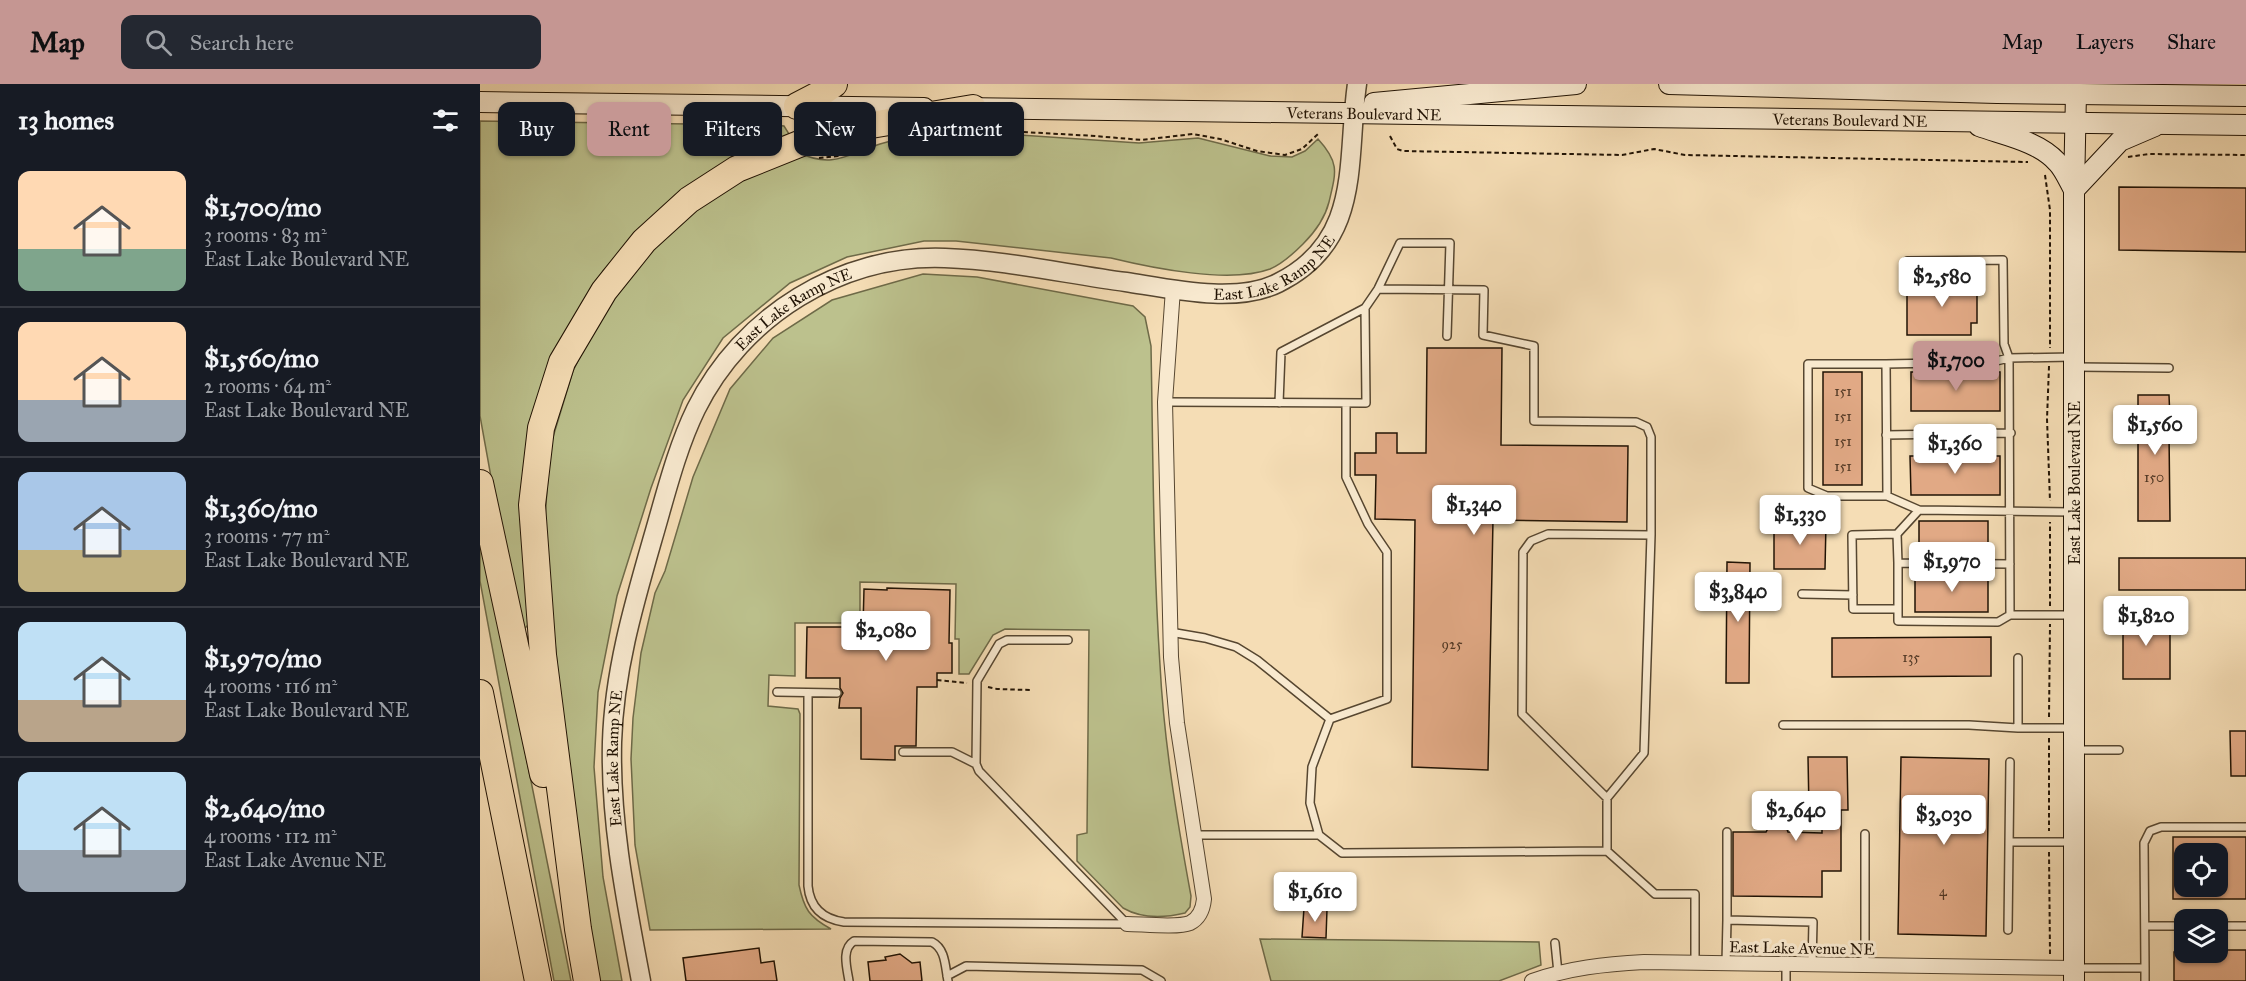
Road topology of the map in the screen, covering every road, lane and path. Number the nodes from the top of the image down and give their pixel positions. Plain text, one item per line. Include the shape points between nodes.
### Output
1 (834, 84) edge
2 (1357, 84) edge
3 (1576, 84) edge
4 (1669, 84) edge
5 (2016, 84) edge
6 (2141, 84) edge
7 (2076, 89) edge
8 (1997, 93) junction
9 (2165, 95) junction
10 (2246, 96) edge
11 (480, 102) edge
12 (805, 102) edge
13 (794, 106) edge
14 (1352, 113) junction
15 (1024, 118) edge
16 (1965, 121) junction
17 (2076, 122) junction
18 (2161, 123) junction
19 (2246, 125) edge
20 (1024, 127) edge
21 (1318, 134) dead end
22 (1390, 136) dead end
23 (794, 145) edge
24 (2246, 154) edge
25 (812, 156) edge
26 (838, 156) edge
27 (2120, 159) dead end
28 (2032, 162) dead end
29 (2044, 172) dead end
30 (2074, 190) junction
31 (1907, 261) dead end
32 (1173, 289) junction
33 (1378, 289) junction
34 (1448, 290) junction
35 (1365, 308) junction
36 (1448, 336) dead end
37 (2050, 357) junction
38 (2009, 358) junction
39 (2074, 362) junction
40 (1886, 364) junction
41 (2169, 368) dead end
42 (1165, 402) junction
43 (1279, 403) junction
44 (1346, 403) junction
45 (2011, 433) junction
46 (1886, 435) junction
47 (480, 483) edge
48 (1887, 496) junction
49 (1919, 510) junction
50 (2011, 512) junction
51 (2050, 512) junction
52 (2074, 512) junction
53 (1898, 534) junction
54 (1650, 536) junction
55 (1898, 563) junction
56 (2010, 564) junction
57 (1802, 594) dead end
58 (1853, 595) junction
59 (1898, 609) junction
60 (2010, 615) junction
61 (2074, 615) junction
62 (2050, 616) junction
63 (1170, 632) junction
64 (1068, 640) dead end
65 (2018, 657) dead end
66 (777, 692) dead end
67 (480, 693) edge
68 (808, 693) junction
69 (837, 693) dead end
70 (1330, 719) junction
71 (1783, 725) dead end
72 (2018, 728) junction
73 (2049, 728) junction
74 (2074, 728) junction
75 (2074, 750) junction
76 (2119, 750) dead end
77 (903, 752) dead end
78 (2010, 762) dead end
79 (976, 764) junction
80 (1607, 798) junction
81 (2246, 827) edge
82 (1727, 832) dead end
83 (1865, 834) dead end
84 (1193, 835) junction
85 (1319, 835) junction
86 (2009, 842) junction
87 (2049, 842) junction
88 (2074, 842) junction
89 (1607, 850) junction
90 (1727, 920) junction
91 (1127, 924) junction
92 (2145, 926) junction
93 (2174, 926) edge
94 (2228, 926) edge
95 (2246, 926) edge
96 (578, 929) junction
97 (2008, 930) dead end
98 (1555, 943) dead end
99 (1695, 963) junction
100 (1726, 963) junction
101 (1786, 964) junction
102 (1812, 964) junction
103 (1864, 965) junction
104 (2050, 968) junction
105 (2145, 968) junction
106 (1558, 973) junction
107 (2074, 974) edge
108 (947, 979) edge
109 (538, 981) edge
110 (587, 981) edge
111 (641, 981) edge
112 (849, 981) edge
113 (1161, 981) edge
114 (1532, 981) edge
115 (1786, 981) edge
116 (2145, 981) edge

1 - 12 highway
2 - 14 street, East Lake Ramp NE
3 - 14 main road via 1373,103
4 - 8 main road, Veterans Boulevard NE
5 - 8 main road
6 - 9 main road
7 - 8 main road, Veterans Boulevard NE
7 - 9 main road, Veterans Boulevard NE
7 - 17 main road, East Lake Boulevard NE
9 - 10 main road, Veterans Boulevard NE
11 - 13 main road, Veterans Boulevard NE
14 - 15 main road, Veterans Boulevard NE
14 - 16 main road, Veterans Boulevard NE
14 - 32 street, East Lake Ramp NE via 1350,176 1343,211 1332,233 1303,267 1278,284 1254,291
16 - 17 main road, Veterans Boulevard NE
16 - 30 main road via 2047,154 2058,162
17 - 18 main road, Veterans Boulevard NE
17 - 30 main road, East Lake Boulevard NE
18 - 19 main road, Veterans Boulevard NE
18 - 30 main road via 2120,141
20 - 21 path via 1134,140 1193,134 1286,155 1302,149
22 - 28 path via 1403,152 1623,155 1654,149 1685,155
23 - 96 highway via 737,170 689,200 644,241 604,291 562,362 541,428 532,505 543,656
24 - 27 path via 2149,154
25 - 26 path
29 - 37 path via 2050,210
30 - 39 main road, East Lake Boulevard NE
31 - 38 lane via 2003,260 2004,344
32 - 42 street
32 - 111 street, East Lake Ramp NE via 986,262 917,258 888,262 848,273 793,300 743,341 720,368 686,434 627,629 615,695 613,811
33 - 34 lane
33 - 34 lane via 1400,243 1450,243
33 - 35 lane
34 - 36 lane
34 - 54 lane via 1484,290 1483,335 1534,346 1534,421 1636,422 1647,427 1651,437
35 - 43 lane via 1281,352
35 - 44 lane via 1366,404
37 - 38 lane
37 - 39 lane
37 - 51 path
38 - 40 lane via 1992,362
38 - 45 lane
39 - 41 lane
39 - 52 main road, East Lake Boulevard NE
40 - 46 lane
40 - 48 lane via 1808,364 1808,476 1809,488 1827,496
42 - 43 lane
42 - 63 street
43 - 44 lane
44 - 70 lane via 1346,477 1368,524 1387,552 1387,699
45 - 46 lane
45 - 50 lane
46 - 48 lane
47 - 96 highway
48 - 49 lane
49 - 50 lane
49 - 53 lane
50 - 51 lane
50 - 56 lane
51 - 52 lane
51 - 62 path
52 - 61 main road, East Lake Boulevard NE
53 - 55 lane
53 - 58 lane via 1852,535
54 - 80 lane via 1644,753
54 - 80 lane via 1548,534 1531,541 1523,552 1522,714
55 - 56 lane
55 - 59 lane
56 - 60 lane
57 - 58 lane
58 - 59 lane via 1853,609
59 - 60 lane via 1898,621 1998,622
60 - 62 lane
61 - 62 lane
61 - 74 main road, East Lake Boulevard NE
62 - 73 path
63 - 70 lane via 1236,647
63 - 84 street via 1177,723
64 - 79 lane via 1007,640 999,644 977,681
65 - 72 lane
66 - 68 lane
67 - 109 highway
68 - 69 lane
68 - 91 lane via 808,886 814,908 822,915 844,922
70 - 85 lane via 1312,767 1310,803
71 - 72 lane
72 - 73 lane
73 - 74 lane
73 - 87 path
74 - 75 main road, East Lake Boulevard NE
75 - 76 lane
75 - 88 main road, East Lake Boulevard NE
77 - 79 lane via 952,752
78 - 86 lane
79 - 91 lane
80 - 89 lane
81 - 92 lane via 2161,827 2150,831 2144,843
82 - 90 lane
83 - 103 lane
84 - 85 lane
84 - 91 street via 1204,899 1201,913 1190,923
85 - 89 lane via 1342,853
86 - 87 lane
86 - 97 lane
87 - 88 lane
87 - 104 path
88 - 107 main road, East Lake Boulevard NE
89 - 99 lane via 1655,894 1695,894
90 - 100 lane
90 - 102 lane via 1813,922
92 - 93 lane
92 - 105 lane
94 - 95 lane
96 - 110 highway
98 - 106 lane
99 - 100 street, East Lake Avenue NE
99 - 106 street, East Lake Avenue NE via 1608,964
100 - 101 street, East Lake Avenue NE
101 - 102 street, East Lake Avenue NE
101 - 115 lane
102 - 103 street, East Lake Avenue NE
103 - 104 street, East Lake Avenue NE
104 - 107 street, East Lake Avenue NE
105 - 107 lane
105 - 116 lane
106 - 114 street, East Lake Avenue NE
108 - 112 lane via 943,954 939,945 932,942 854,941 846,950
108 - 113 lane via 966,966 1142,970

